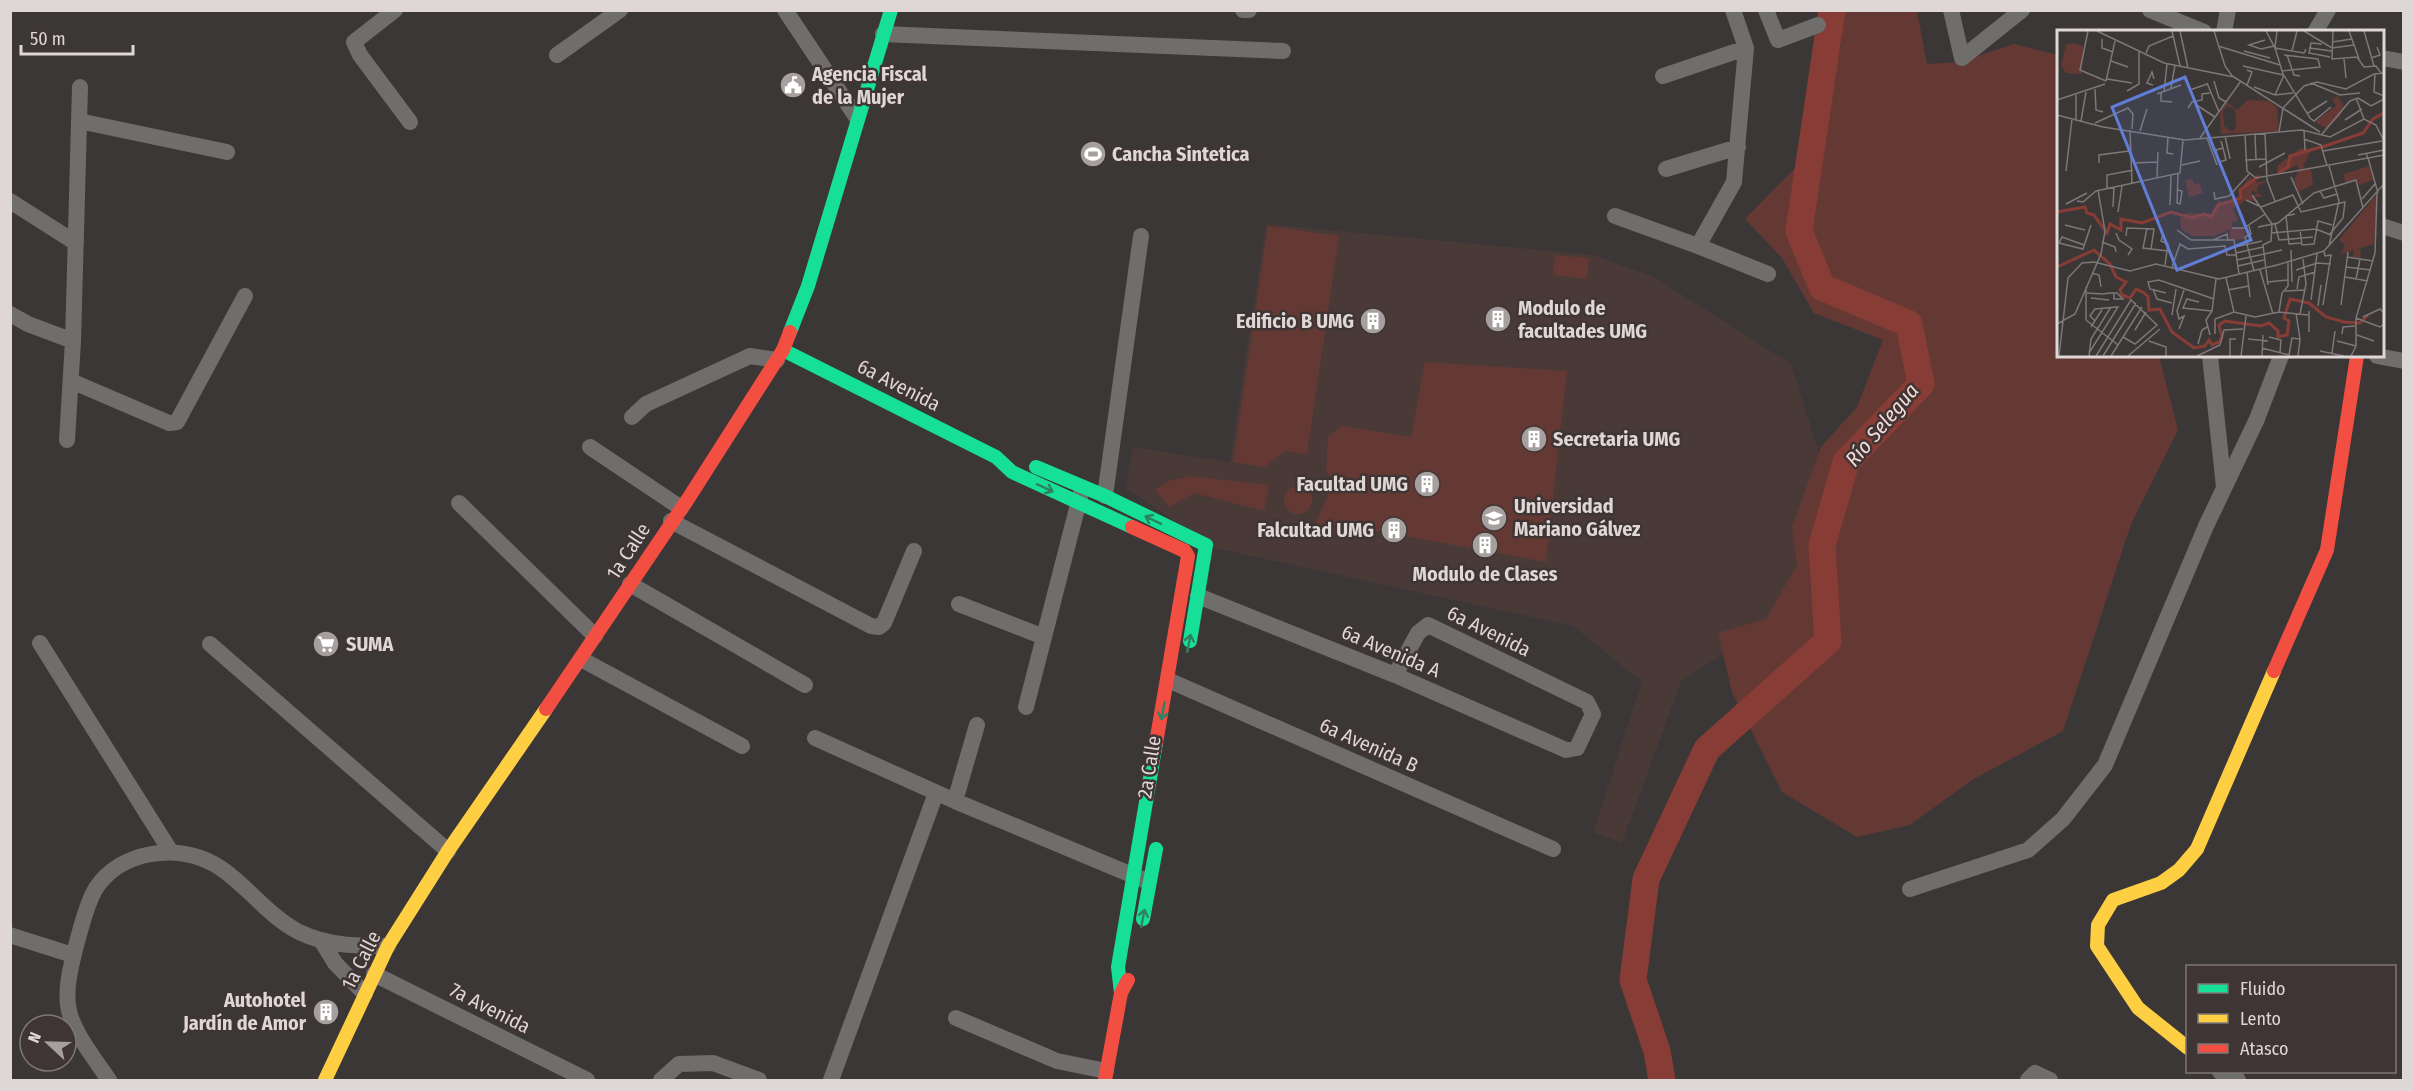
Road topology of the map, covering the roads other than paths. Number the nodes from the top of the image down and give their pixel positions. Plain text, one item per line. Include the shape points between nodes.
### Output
1 (620, 10) edge
2 (785, 10) edge
3 (891, 10) edge
4 (1243, 10) edge
5 (1249, 10) edge
6 (1733, 10) edge
7 (1766, 10) edge
8 (1950, 10) edge
9 (2022, 10) edge
10 (2150, 10) edge
11 (2228, 10) edge
12 (2328, 10) edge
13 (391, 12) edge
14 (1818, 25) dead end
15 (2199, 30) edge
16 (2224, 30) edge
17 (2316, 30) edge
18 (884, 34) junction
19 (1746, 48) junction
20 (1283, 51) dead end
21 (557, 55) dead end
22 (2384, 58) edge
23 (2403, 62) edge
24 (1663, 76) dead end
25 (80, 87) dead end
26 (857, 118) junction
27 (79, 121) junction
28 (410, 122) dead end
29 (1738, 147) junction
30 (227, 152) dead end
31 (1666, 169) dead end
32 (10, 201) edge
33 (1615, 216) dead end
34 (2384, 227) edge
35 (2403, 232) edge
36 (1141, 236) dead end
37 (76, 243) junction
38 (1698, 246) junction
39 (1768, 274) dead end
40 (245, 296) dead end
41 (10, 314) edge
42 (74, 341) junction
43 (780, 355) junction
44 (2210, 357) edge
45 (2281, 357) edge
46 (2357, 357) edge
47 (2382, 357) edge
48 (2403, 361) edge
49 (71, 381) junction
50 (632, 417) dead end
51 (67, 440) dead end
52 (590, 447) dead end
53 (2224, 488) junction
54 (1081, 495) junction
55 (1105, 496) junction
56 (459, 503) dead end
57 (676, 514) junction
58 (914, 551) dead end
59 (1185, 551) joint
60 (630, 584) junction
61 (1198, 596) junction
62 (959, 603) dead end
63 (595, 636) junction
64 (1044, 637) junction
65 (40, 643) dead end
66 (210, 644) dead end
67 (1188, 651) dead end
68 (581, 659) junction
69 (1395, 675) junction
70 (1178, 683) junction
71 (805, 685) dead end
72 (1026, 707) dead end
73 (977, 725) dead end
74 (815, 738) dead end
75 (742, 746) dead end
76 (1566, 750) joint
77 (936, 793) junction
78 (955, 801) junction
79 (1158, 835) dead end
80 (1553, 849) dead end
81 (448, 851) junction
82 (171, 852) junction
83 (1143, 880) junction
84 (1910, 889) dead end
85 (10, 935) edge
86 (1140, 937) dead end
87 (321, 940) junction
88 (388, 946) junction
89 (73, 955) junction
90 (1133, 970) dead end
91 (374, 974) junction
92 (1121, 993) junction
93 (364, 994) junction
94 (956, 1018) dead end
95 (2186, 1046) edge
96 (2224, 1073) edge
97 (1106, 1076) edge
98 (109, 1080) edge
99 (325, 1080) edge
100 (587, 1080) edge
101 (661, 1080) edge
102 (759, 1080) edge
103 (831, 1080) edge
104 (2028, 1080) edge
105 (2050, 1080) edge
106 (2238, 1080) edge

1 - 21 street
2 - 26 street
3 - 18 street, 1a Calle
4 - 5 street
6 - 19 street
7 - 14 street via 1778,40
8 - 9 street via 1962,58
10 - 15 street
11 - 16 street
12 - 17 street
13 - 28 street via 354,42
18 - 20 street
18 - 26 street, 1a Calle
19 - 24 street
19 - 29 street
22 - 23 street
25 - 27 street
26 - 43 street, 1a Calle via 808,286
27 - 30 street
27 - 37 street
29 - 31 street
29 - 38 street via 1734,182
32 - 37 street
33 - 38 street
34 - 35 street
36 - 55 street
37 - 42 street
38 - 39 street
40 - 49 street via 177,422 169,423
41 - 42 street
42 - 49 street
43 - 50 street via 750,356 646,404
43 - 54 street, 6a Avenida via 996,457 1016,459
43 - 57 street, 1a Calle
44 - 53 street
45 - 53 street
46 - 95 street via 2327,550 2197,849 2182,871 2160,885 2113,900 2098,925 2097,946 2138,1008
47 - 48 street
49 - 51 street
52 - 57 street
53 - 84 street via 2106,765 2077,803 2028,850
54 - 55 street, 6a Avenida
54 - 59 street, 6a Avenida
54 - 64 street
61 -> 55 street, 6a Avenida via 1206,545
56 - 63 street
57 - 58 street via 871,627 884,623
57 - 60 street, 1a Calle
59 - 70 street, 2a Calle
60 - 63 street, 1a Calle
60 - 71 street
67 -> 61 street
61 - 69 street, 6a Avenida A
62 - 64 street
63 - 68 street, 1a Calle
64 - 72 street
65 - 82 street
66 - 81 street
68 - 75 street
68 - 81 street, 1a Calle
69 - 76 street, 6a Avenida A
69 - 76 street, 6a Avenida via 1418,633 1428,625 1587,702 1593,714 1577,748
70 - 80 street, 6a Avenida B
70 -> 83 street, 2a Calle
73 - 78 street
74 - 77 street
77 - 78 street
77 - 103 street
78 - 83 street
79 - 83 street, 2a Calle
81 - 88 street, 1a Calle
82 - 87 street via 193,855 216,865 275,916 299,932
82 - 89 street via 124,863 108,875 87,906
86 -> 83 street, 2a Calle
83 - 92 street, 2a Calle via 1118,967
85 - 89 street
87 - 88 street via 342,945
87 - 93 street via 335,963
88 - 91 street, 1a Calle
89 - 98 street via 66,994 68,1014
90 - 92 street, 2a Calle
91 - 93 street, 1a Calle
91 - 100 street, 7a Avenida
92 - 97 street, 2a Calle
93 - 99 street, 1a Calle
94 - 97 street via 1057,1061
96 - 106 street
101 - 102 street via 679,1064 712,1063
104 - 105 street via 2035,1073

